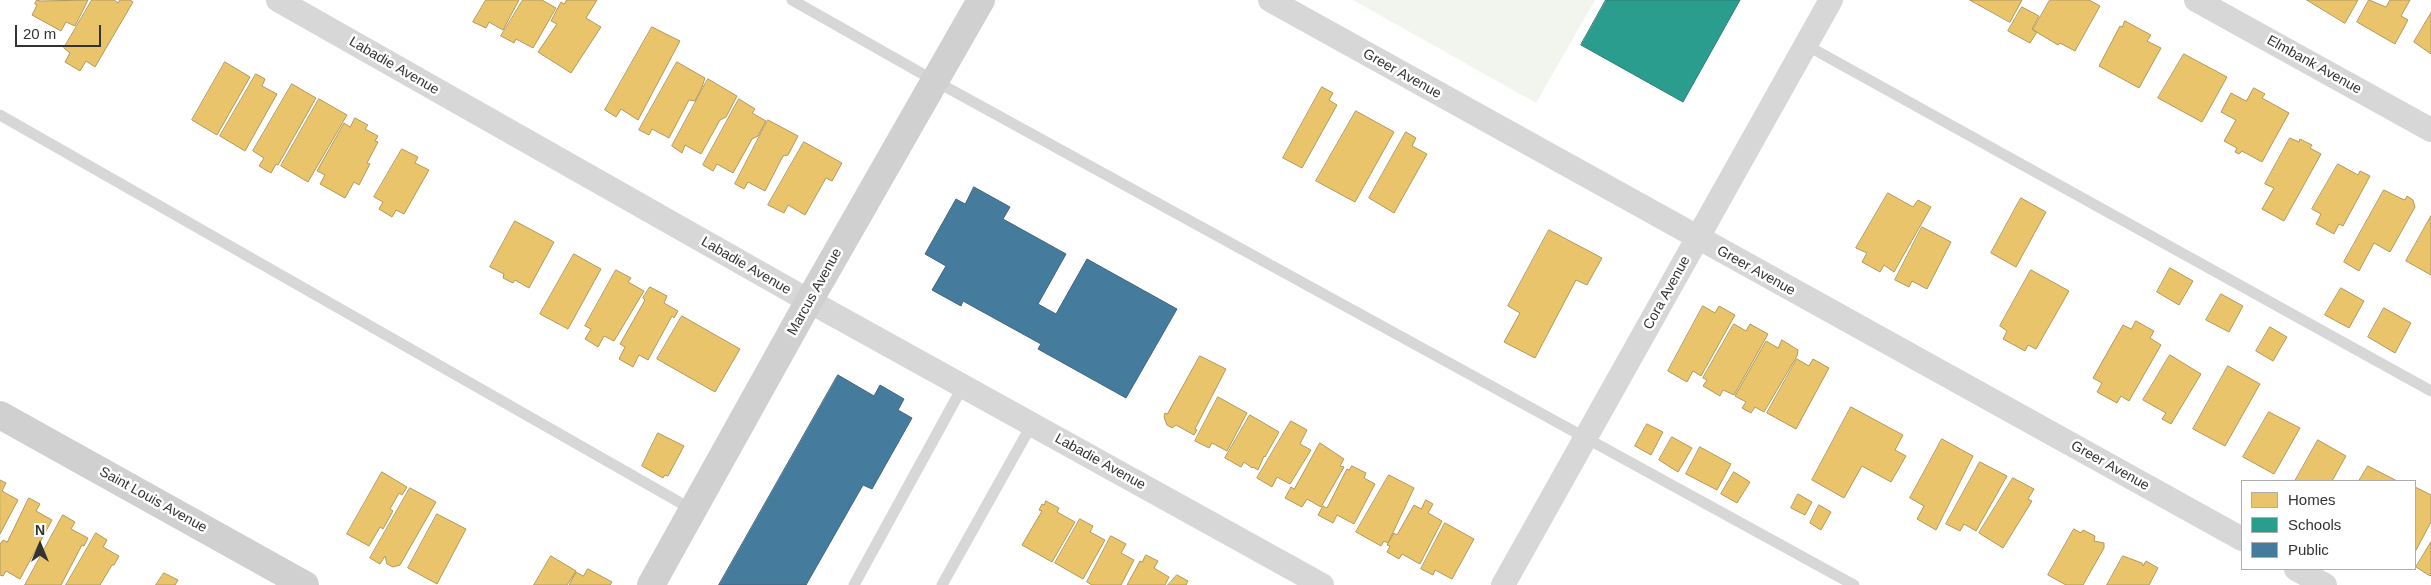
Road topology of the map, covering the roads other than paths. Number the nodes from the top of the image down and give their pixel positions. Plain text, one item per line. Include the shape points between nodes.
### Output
1 (278, 0) edge
2 (792, 0) edge
3 (981, 0) edge
4 (1270, 0) edge
5 (1831, 0) edge
6 (2196, 0) edge
7 (1806, 46) junction
8 (935, 81) junction
9 (0, 115) edge
10 (2431, 130) edge
11 (1698, 238) junction
12 (809, 301) junction
13 (963, 386) junction
14 (2431, 391) edge
15 (0, 415) edge
16 (1032, 424) junction
17 (1586, 437) junction
18 (693, 510) junction
19 (2241, 538) edge
20 (2298, 570) edge
21 (305, 585) edge
22 (651, 585) edge
23 (854, 585) edge
24 (942, 585) edge
25 (1322, 585) edge
26 (1503, 585) edge
27 (1854, 585) edge
28 (2326, 585) edge

1 - 12 street, Labadie Avenue
2 - 8 lane
3 - 8 street, Marcus Avenue
4 - 11 street, Greer Avenue
5 - 7 street, Cora Avenue
6 - 10 street, Elmbank Avenue
7 - 11 street, Cora Avenue
7 - 14 lane
8 - 12 street, Marcus Avenue
8 - 17 lane
9 - 18 lane
11 - 17 street, Cora Avenue
11 - 19 street, Greer Avenue
12 - 13 street, Labadie Avenue
12 - 18 street, Marcus Avenue
13 - 16 street, Labadie Avenue
13 - 23 lane
15 - 21 street, Saint Louis Avenue
16 - 24 lane
16 - 25 street, Labadie Avenue
17 - 26 street, Cora Avenue
17 - 27 lane
18 - 22 street, Marcus Avenue
20 - 28 street

